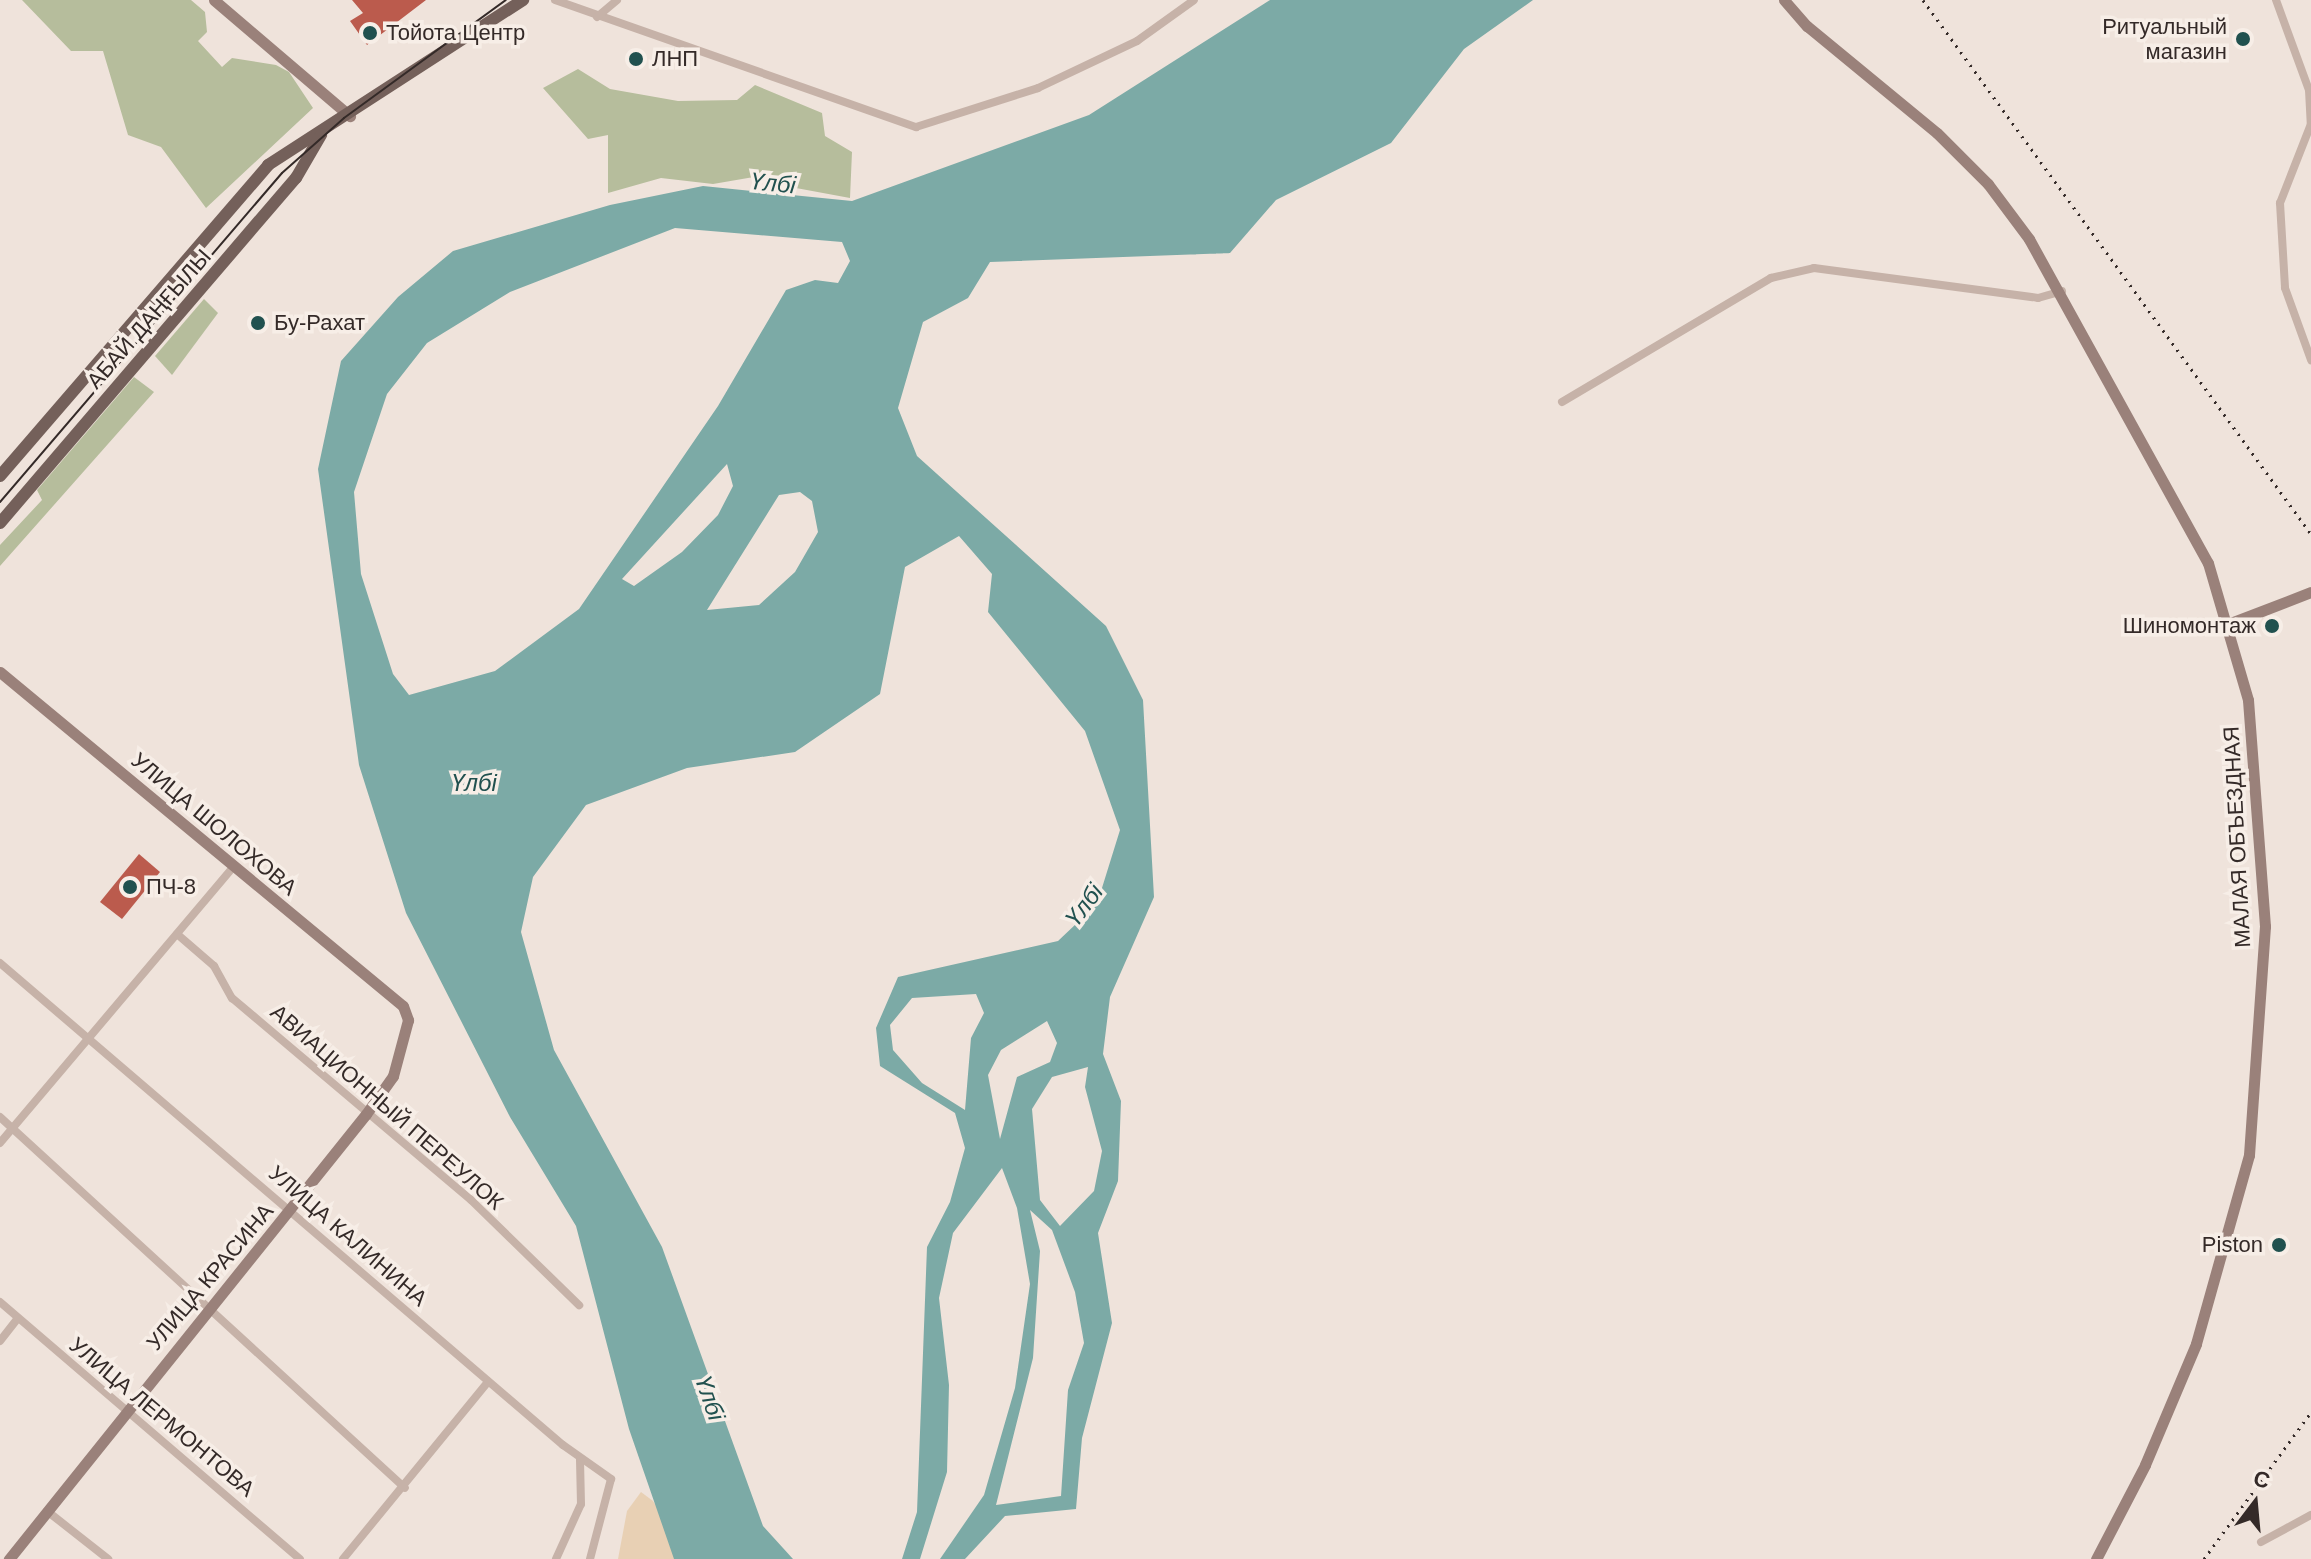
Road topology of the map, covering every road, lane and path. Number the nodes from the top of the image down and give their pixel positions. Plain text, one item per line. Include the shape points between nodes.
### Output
1 (214, 0) edge
2 (523, 0) edge
3 (555, 0) edge
4 (617, 0) edge
5 (1194, 0) edge
6 (1784, 0) edge
7 (2276, 0) edge
8 (597, 17) junction
9 (350, 116) junction
10 (321, 135) junction
11 (2063, 290) junction
12 (2311, 360) edge
13 (1562, 402) dead end
14 (0, 476) edge
15 (0, 523) edge
16 (2311, 592) edge
17 (2228, 624) junction
18 (0, 672) edge
19 (234, 866) junction
20 (177, 934) junction
21 (0, 963) edge
22 (403, 1006) joint
23 (88, 1037) junction
24 (366, 1114) junction
25 (0, 1117) edge
26 (13, 1128) junction
27 (0, 1143) edge
28 (292, 1210) junction
29 (0, 1302) edge
30 (579, 1305) dead end
31 (208, 1311) junction
32 (17, 1319) junction
33 (0, 1341) edge
34 (488, 1382) junction
35 (127, 1409) junction
36 (580, 1459) junction
37 (405, 1488) junction
38 (47, 1511) junction
39 (2311, 1515) edge
40 (2261, 1542) dead end
41 (9, 1559) edge
42 (108, 1559) edge
43 (300, 1559) edge
44 (343, 1559) edge
45 (556, 1559) edge
46 (590, 1559) edge
47 (2096, 1559) edge

1 - 9 main road
2 - 9 main road, АБАЙ ДАҢҒЫЛЫ
3 - 8 street
4 - 8 street
5 - 8 street via 1137,41 1038,88 916,127
6 - 11 main road, МАЛАЯ ОБЪЕЗДНАЯ via 1988,184
7 - 12 street via 2309,90 2311,124 2280,203 2285,288
9 - 10 main road, АБАЙ ДАҢҒЫЛЫ
10 - 14 main road, АБАЙ ДАҢҒЫЛЫ via 268,165
10 - 15 main road, АБАЙ ДАҢҒЫЛЫ via 296,178
11 - 13 street via 2038,298 1814,268 1800,271 1771,278
11 - 17 main road, МАЛАЯ ОБЪЕЗДНАЯ via 2183,513
16 - 17 main road
17 - 47 main road, МАЛАЯ ОБЪЕЗДНАЯ via 2248,700 2262,841 2262,1030 2249,1155 2196,1344 2145,1465
18 - 19 main road, УЛИЦА ШОЛОХОВА
19 - 20 street
19 - 22 main road, УЛИЦА ШОЛОХОВА
20 - 23 street
20 - 24 street, АВИАЦИОННЫЙ ПЕРЕУЛОК via 214,966 232,998
21 - 23 street, УЛИЦА КАЛИНИНА
22 - 24 main road, УЛИЦА КРАСИНА via 408,1020 393,1076
23 - 26 street
23 - 28 street, УЛИЦА КАЛИНИНА
24 - 28 main road, УЛИЦА КРАСИНА
24 - 30 street, АВИАЦИОННЫЙ ПЕРЕУЛОК via 471,1200
25 - 26 street
26 - 27 street
26 - 31 street
28 - 31 main road, УЛИЦА КРАСИНА
28 - 34 street, УЛИЦА КАЛИНИНА
29 - 32 street, УЛИЦА ЛЕРМОНТОВА
31 - 35 main road, УЛИЦА КРАСИНА
31 - 37 street
32 - 33 street
32 - 35 street, УЛИЦА ЛЕРМОНТОВА
34 - 36 street, УЛИЦА КАЛИНИНА
34 - 37 street
35 - 38 main road, УЛИЦА КРАСИНА
35 - 43 street, УЛИЦА ЛЕРМОНТОВА
36 - 45 street via 581,1504
36 - 46 street, УЛИЦА КАЛИНИНА via 611,1479
37 - 44 street
38 - 41 main road, УЛИЦА КРАСИНА
38 - 42 street
39 - 40 street

